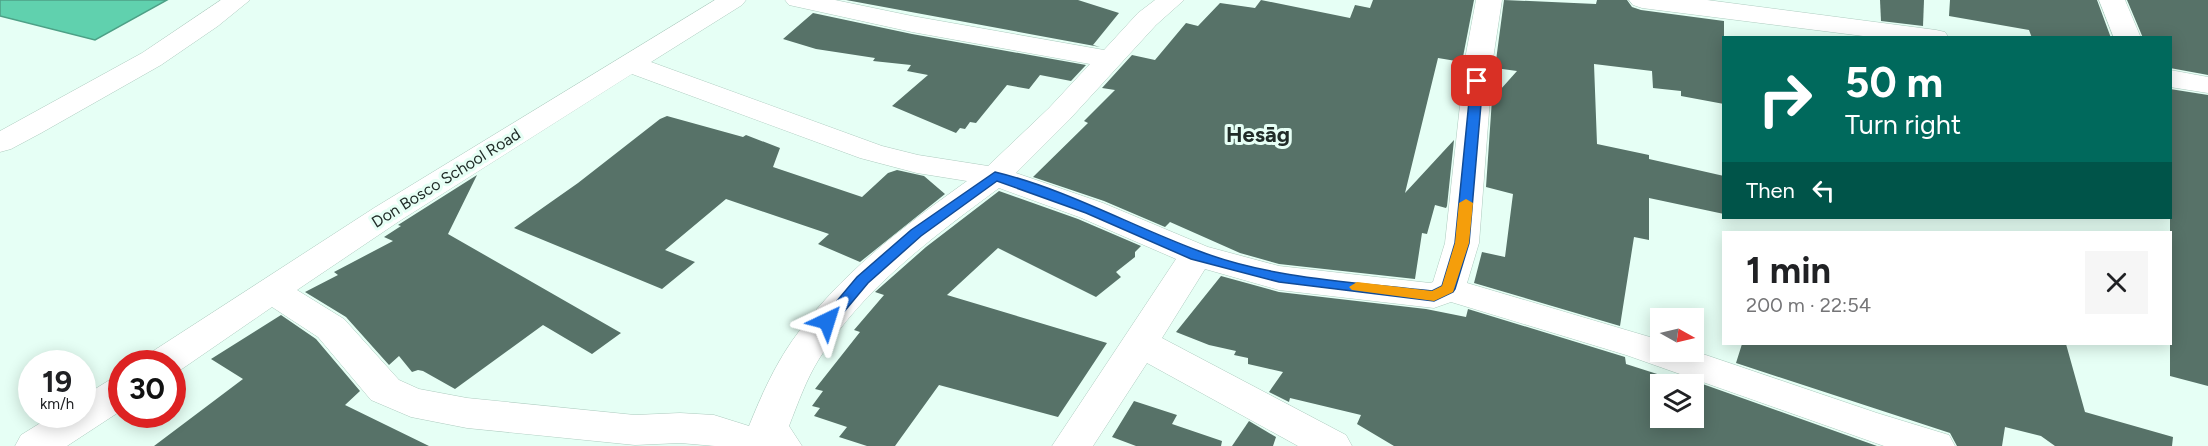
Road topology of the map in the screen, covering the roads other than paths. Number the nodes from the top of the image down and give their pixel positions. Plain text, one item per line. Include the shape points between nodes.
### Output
1 (237, 0) edge
2 (798, 0) edge
3 (1171, 0) edge
4 (1489, 0) edge
5 (1642, 0) edge
6 (2112, 0) edge
7 (728, 1) edge
8 (1923, 36) edge
9 (2127, 36) edge
10 (1110, 59) junction
11 (630, 64) junction
12 (2172, 78) edge
13 (2208, 85) edge
14 (0, 143) edge
15 (995, 176) junction
16 (1196, 255) junction
17 (1448, 289) junction
18 (271, 290) junction
19 (1140, 344) junction
20 (182, 350) edge
21 (108, 400) edge
22 (35, 446) edge
23 (761, 446) edge
24 (782, 446) edge
25 (1072, 446) edge
26 (1332, 446) edge
27 (1935, 446) edge

1 - 14 street via 131,73
2 - 10 street
3 - 10 street via 1147,19
4 - 17 street via 1479,59 1462,243
5 - 8 street
6 - 9 street
7 - 11 street, Don Bosco School Road
10 - 15 street
11 - 15 street via 871,152 917,164
11 - 18 street, Don Bosco School Road
12 - 13 street
15 - 16 street via 1091,210
15 - 24 street via 916,233 862,280 816,335 776,404 768,429
16 - 17 street via 1279,278 1434,296
16 - 19 street
17 - 27 street via 1639,346
18 - 20 street, Don Bosco School Road
18 - 23 street via 331,328 385,390 411,402 467,413 623,429 714,430
19 - 25 street
19 - 26 street
21 - 22 street

